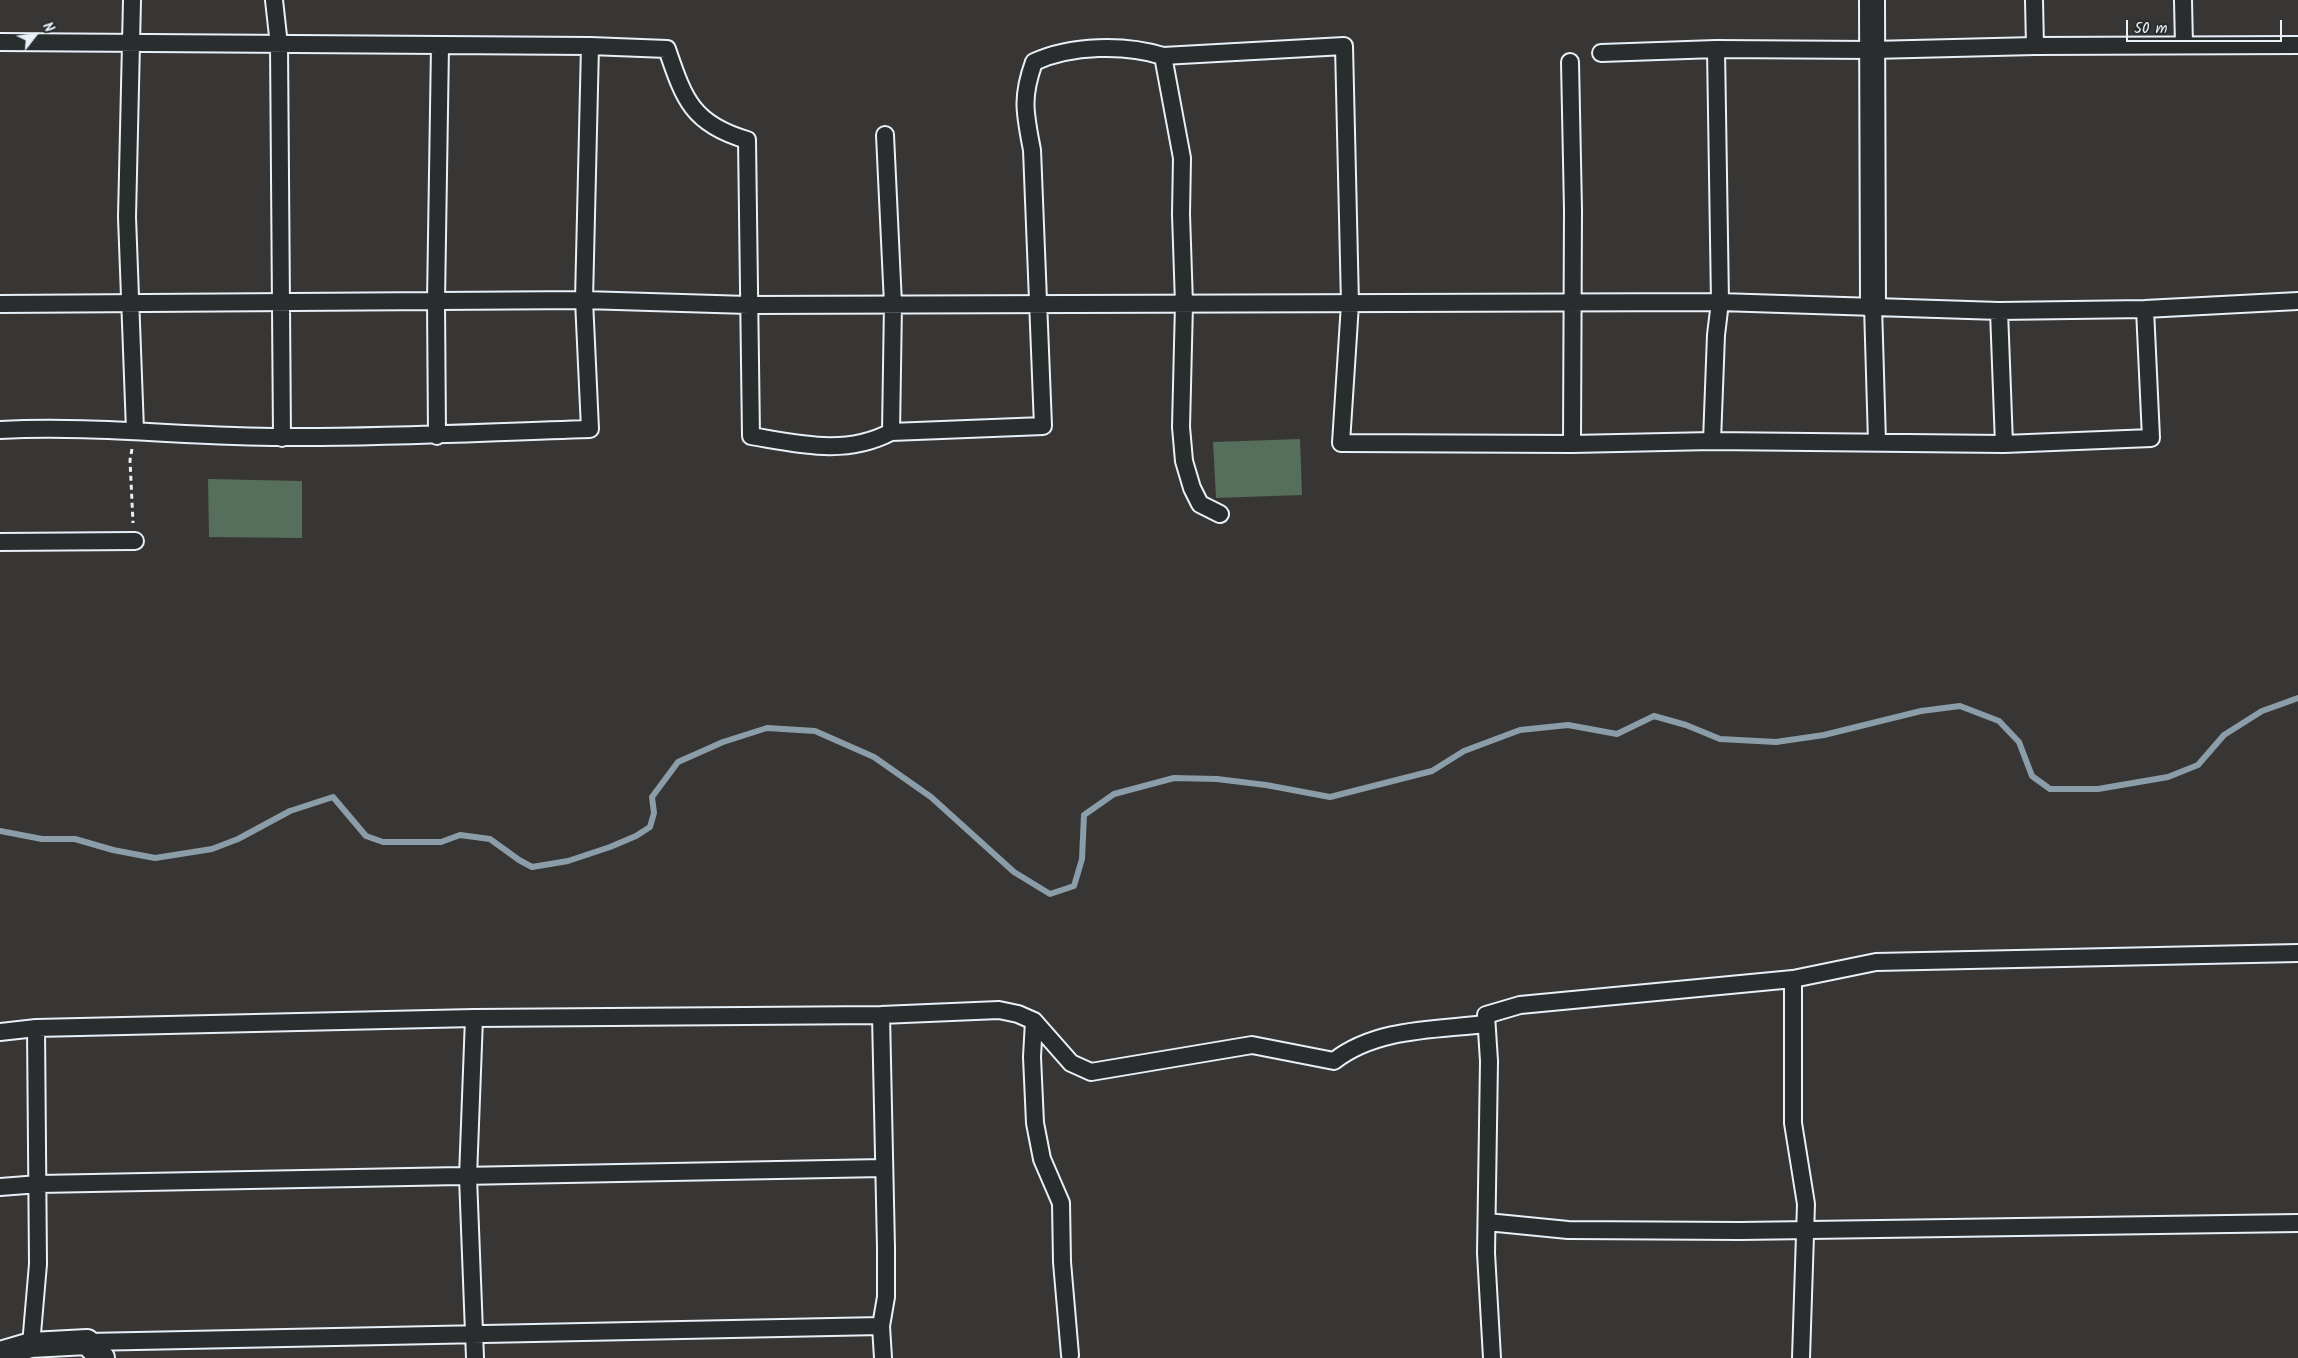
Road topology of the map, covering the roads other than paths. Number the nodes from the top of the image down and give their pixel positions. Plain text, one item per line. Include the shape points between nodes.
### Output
1 (132, 0) edge
2 (274, 0) edge
3 (1872, 0) edge
4 (2034, 0) edge
5 (2183, 0) edge
6 (0, 42) edge
7 (132, 44) junction
8 (279, 45) junction
9 (2184, 45) junction
10 (2298, 45) edge
11 (440, 46) junction
12 (590, 46) junction
13 (2035, 46) junction
14 (1716, 49) junction
15 (1872, 50) junction
16 (1601, 53) dead end
17 (1163, 56) junction
18 (1570, 62) dead end
19 (885, 135) dead end
20 (584, 300) junction
21 (436, 301) junction
22 (2298, 301) edge
23 (1720, 302) junction
24 (130, 303) junction
25 (281, 303) junction
26 (0, 304) edge
27 (893, 304) junction
28 (1184, 304) junction
29 (1350, 304) junction
30 (1573, 304) junction
31 (748, 305) junction
32 (1038, 305) junction
33 (1873, 306) junction
34 (2145, 309) junction
35 (1999, 311) junction
36 (0, 430) edge
37 (135, 430) junction
38 (891, 432) junction
39 (438, 436) junction
40 (282, 438) junction
41 (1712, 441) junction
42 (1877, 442) junction
43 (1572, 444) junction
44 (2004, 444) junction
45 (1220, 514) dead end
46 (135, 541) road end
47 (0, 542) edge
48 (2298, 953) edge
49 (1793, 979) junction
50 (881, 1015) junction
51 (474, 1018) junction
52 (1034, 1021) junction
53 (1486, 1024) junction
54 (36, 1028) junction
55 (0, 1032) edge
56 (883, 1168) junction
57 (468, 1177) junction
58 (39, 1184) junction
59 (0, 1187) edge
60 (1487, 1222) junction
61 (2298, 1223) edge
62 (1805, 1230) junction
63 (881, 1326) junction
64 (474, 1333) junction
65 (31, 1345) junction
66 (95, 1350) edge
67 (0, 1354) edge
68 (1070, 1355) dead end
69 (475, 1358) edge
70 (883, 1358) edge
71 (1492, 1358) edge
72 (1801, 1358) edge

1 - 7 street
2 - 8 street
3 - 15 street
4 - 13 street
5 - 9 street
6 - 7 street
7 - 8 street
7 - 24 street via 127,217
8 - 11 street
8 - 25 street
9 - 10 street
9 - 13 street
11 - 12 street
11 - 21 street
12 - 20 street
12 - 31 street via 667,49 685,96 694,110 724,132 747,140
13 - 15 street
14 - 15 street
14 - 16 street
14 - 23 street
15 - 33 street
17 - 28 street via 1182,158
17 - 29 street via 1344,46
17 - 32 street via 1141,49 1117,48 1048,55 1034,62 1024,110 1032,150
18 - 30 street
19 - 27 street
20 - 21 street
20 - 31 street
20 - 39 street via 590,428
21 - 25 street
21 - 39 street
22 - 34 street
23 - 30 street
23 - 33 street
23 - 41 street
24 - 25 street
24 - 26 street
24 - 37 street
25 - 40 street
27 - 31 street
27 - 32 street
27 - 38 street
28 - 29 street
28 - 32 street
28 - 45 street via 1181,388 1184,461 1200,504
29 - 30 street
29 - 43 street via 1341,443
30 - 43 street
31 - 38 street via 751,436 848,447 874,441
32 - 38 street via 1042,426
33 - 35 street
33 - 42 street
34 - 35 street
34 - 44 street via 2151,438
35 - 44 street
36 - 37 street
37 - 40 street
39 - 40 street
41 - 42 street
41 - 43 street
42 - 44 street
46 - 47 street
48 - 49 street via 1876,962
49 - 53 street via 1520,1005 1486,1015
49 - 62 street via 1794,1123 1806,1204
50 - 51 street
50 - 52 street via 999,1010
50 - 56 street
51 - 54 street
51 - 57 street
52 - 53 street via 1072,1063 1091,1072 1252,1045 1334,1061 1365,1042 1420,1030
52 - 68 street via 1035,1123 1042,1159 1061,1203
53 - 60 street via 1489,1062
54 - 55 street
54 - 58 street
56 - 57 street
56 - 63 street via 886,1297
57 - 58 street
57 - 64 street
58 - 59 street
58 - 65 street via 38,1264
60 - 62 street via 1568,1230
60 - 71 street
61 - 62 street
62 - 72 street
63 - 64 street
63 - 70 street
64 - 66 street
64 - 69 street
65 - 66 street
65 - 67 street

